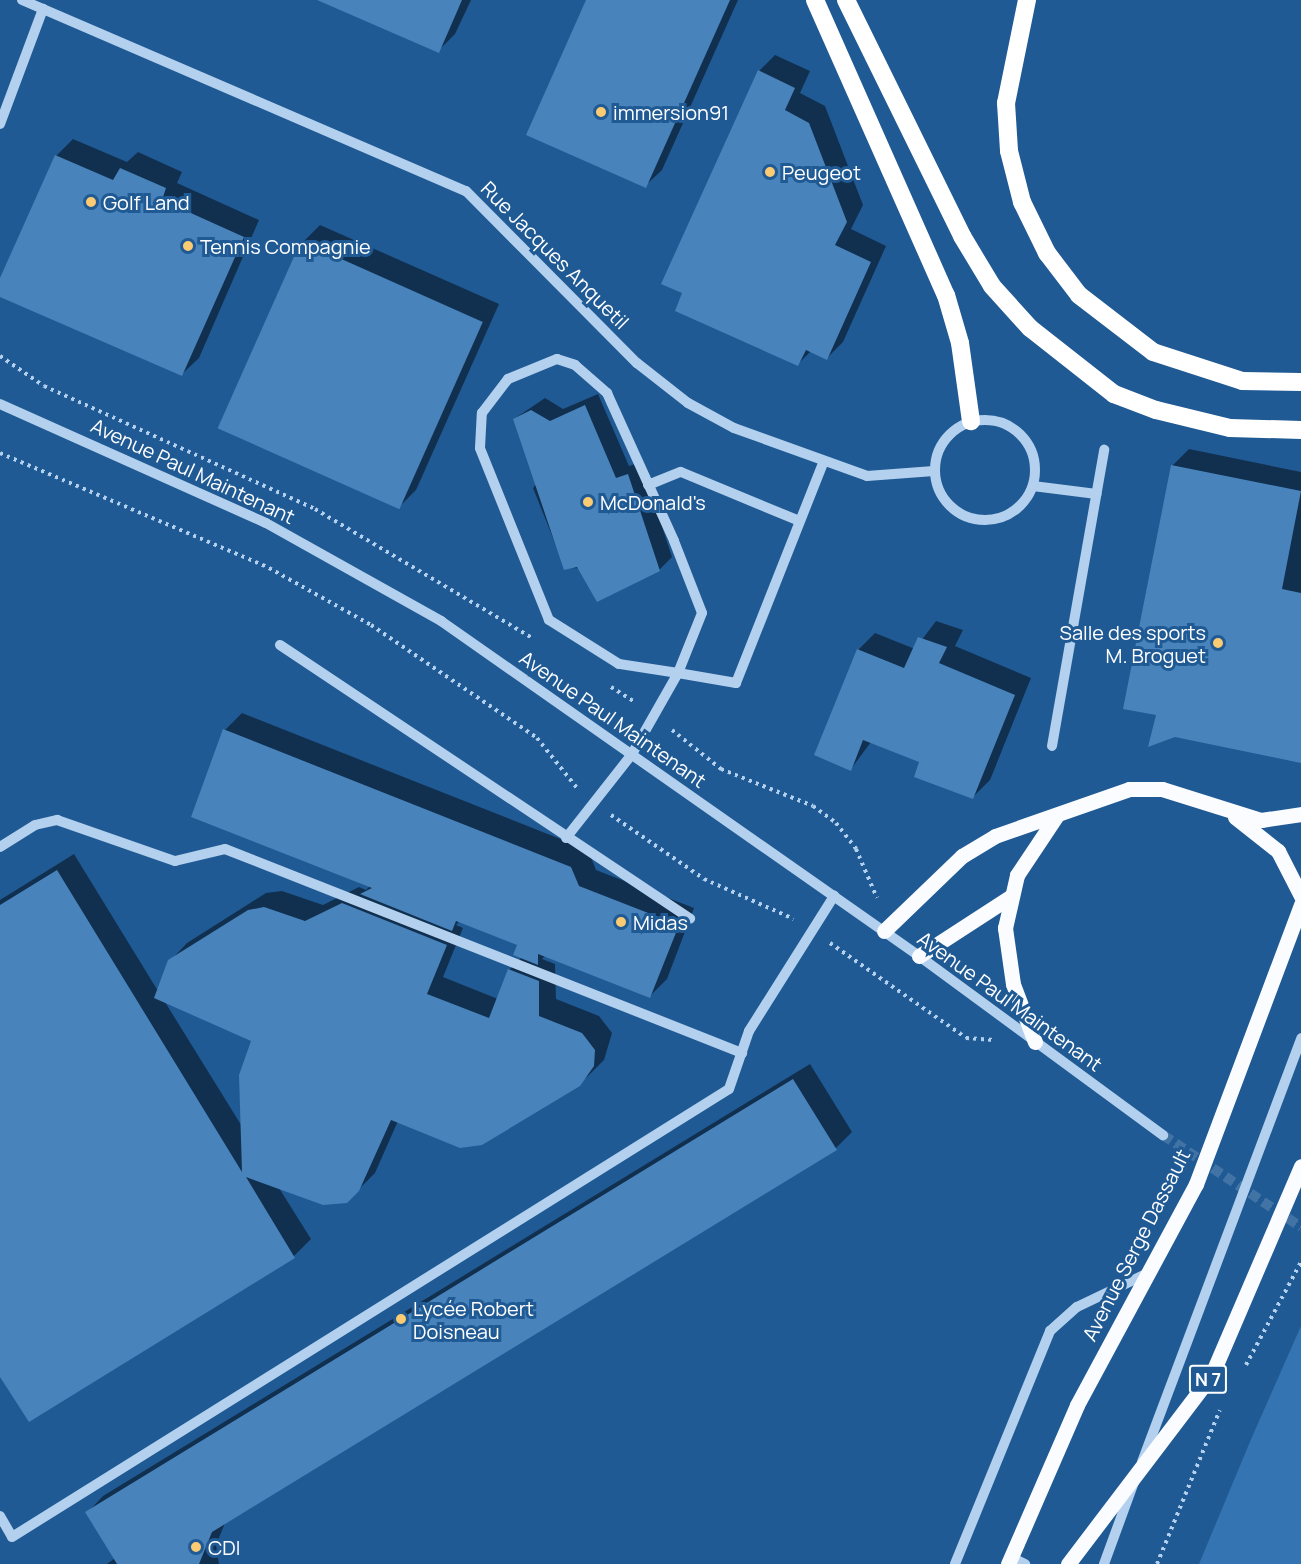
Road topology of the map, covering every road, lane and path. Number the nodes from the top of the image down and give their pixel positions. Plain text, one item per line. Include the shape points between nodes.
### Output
1 (22, 0) edge
2 (815, 0) edge
3 (846, 0) edge
4 (1027, 0) edge
5 (43, 9) junction
6 (0, 124) edge
7 (1301, 382) edge
8 (0, 404) edge
9 (971, 421) junction
10 (1301, 430) edge
11 (1104, 450) dead end
12 (0, 453) edge
13 (824, 463) junction
14 (934, 471) junction
15 (648, 485) junction
16 (1033, 486) junction
17 (1096, 494) junction
18 (796, 520) junction
19 (280, 645) dead end
20 (678, 672) junction
21 (1052, 746) dead end
22 (632, 754) junction
23 (594, 803) junction
24 (1227, 812) junction
25 (1301, 814) edge
26 (1057, 815) junction
27 (566, 838) junction
28 (0, 847) edge
29 (834, 896) junction
30 (1301, 896) edge
31 (1010, 897) junction
32 (1301, 904) edge
33 (690, 918) dead end
34 (810, 930) junction
35 (884, 932) junction
36 (919, 956) junction
37 (1301, 1038) edge
38 (1035, 1042) junction
39 (742, 1053) junction
40 (1163, 1135) tunnel mouth
41 (1301, 1166) edge
42 (1301, 1262) edge
43 (1146, 1274) junction
44 (1240, 1375) dead end
45 (1223, 1404) dead end
46 (1138, 1471) junction
47 (0, 1516) edge
48 (1009, 1561) edge
49 (955, 1564) edge
50 (1025, 1564) edge
51 (1068, 1564) edge
52 (1104, 1564) edge
53 (1157, 1564) edge

1 - 5 street, Rue Jacques Anquetil
2 - 9 highway via 946,295 960,343
3 - 10 highway via 962,236 992,286 1030,328 1114,394 1156,410 1230,428
4 - 7 highway via 1006,103 1009,151 1022,202 1047,253 1079,295 1153,352 1242,381
5 - 6 street
5 - 13 street, Rue Jacques Anquetil via 466,191 637,363 688,403
8 - 22 street, Avenue Paul Maintenant via 143,464 358,571 441,621
9 - 14 street via 944,440
9 - 16 street via 993,420 1020,436 1035,464
11 - 17 street
12 - 23 path via 269,568 371,625 537,738
13 - 14 street, Rue Jacques Anquetil via 867,476
13 - 18 street
14 - 16 street via 947,504 978,521 1012,513
15 - 18 street via 681,472
15 - 20 street via 702,613
15 - 20 street via 607,393 575,365 557,358 508,379 482,413 480,448 549,620 619,664
16 - 17 street
17 - 21 street
18 - 20 street via 736,683
19 - 27 street
20 - 22 street
22 - 23 street
22 - 29 street, Avenue Paul Maintenant
23 - 27 street
23 - 34 path via 704,879 781,910
24 - 25 main road via 1261,820
24 - 26 main road via 1146,788
24 - 30 main road via 1278,851
26 - 31 main road via 1017,875
26 - 35 main road via 995,836 962,856
27 - 33 street
28 - 39 street via 35,825 57,820 175,861 225,849
29 - 34 street
29 - 35 street, Avenue Paul Maintenant
31 - 36 main road
31 - 38 main road via 1006,955
32 - 43 main road, Avenue Serge Dassault via 1196,1184
34 - 38 path via 966,1038
34 - 39 street
35 - 36 street, Avenue Paul Maintenant
36 - 38 street, Avenue Paul Maintenant
37 - 46 street
38 - 40 street, Avenue Paul Maintenant
39 - 47 street via 729,1089 12,1538
41 - 46 main road, N 7 via 1212,1374
42 - 44 path
43 - 48 main road, Avenue Serge Dassault via 1077,1405
43 - 49 street via 1077,1307 1050,1331
45 - 53 path via 1206,1432
46 - 51 main road, N 7
46 - 52 street
48 - 50 street

